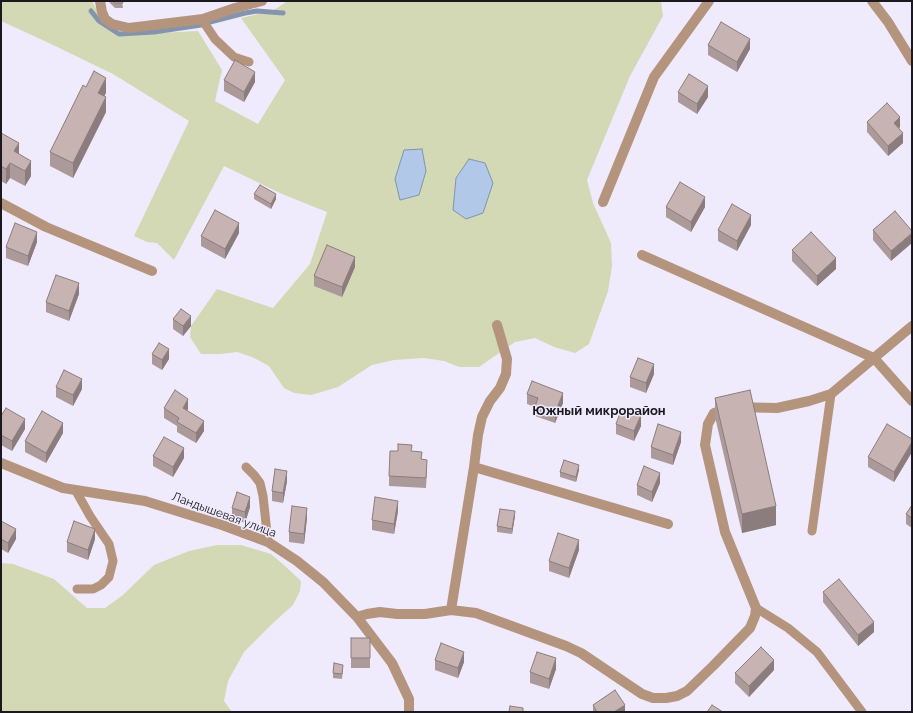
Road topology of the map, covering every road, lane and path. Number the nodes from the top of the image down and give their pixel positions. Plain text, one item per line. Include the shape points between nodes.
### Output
1 (100, 1) edge
2 (262, 1) edge
3 (709, 1) edge
4 (872, 1) edge
5 (234, 4) edge
6 (203, 18) junction
7 (912, 61) edge
8 (249, 62) dead end
9 (603, 202) dead end
10 (1, 203) edge
11 (642, 255) dead end
12 (152, 271) dead end
13 (497, 325) dead end
14 (912, 326) edge
15 (874, 358) junction
16 (831, 394) junction
17 (912, 401) edge
18 (1, 463) edge
19 (246, 467) dead end
20 (474, 467) junction
21 (76, 491) junction
22 (668, 524) dead end
23 (812, 531) dead end
24 (268, 542) junction
25 (78, 589) dead end
26 (756, 608) junction
27 (451, 610) junction
28 (357, 617) junction
29 (410, 712) edge
30 (862, 712) edge

1 - 6 street via 106,19 112,24 129,28
2 - 5 street
3 - 9 street via 654,77
4 - 7 street
5 - 6 street
6 - 8 lane via 215,39 234,57
10 - 12 street via 46,226
11 - 15 street
13 - 20 street via 506,359 506,374 482,417
14 - 15 street
15 - 16 street
15 - 17 street
16 - 23 lane
16 - 26 street via 777,408 732,407 714,413 708,424 706,444 725,532
18 - 21 street, Ландышевая улица
19 - 24 lane via 260,483
20 - 22 street
20 - 27 street
21 - 24 street, Ландышевая улица via 145,501
21 - 25 lane via 109,544 113,561 110,577 102,585 93,589
24 - 28 street, Ландышевая улица via 323,582
26 - 27 street via 750,628 713,666 687,691 666,698 653,698 642,694 581,653 566,646 476,614
26 - 30 lane via 788,628 817,652
27 - 28 street via 425,614 380,612
28 - 29 street, Ландышевая улица via 392,663 409,699

